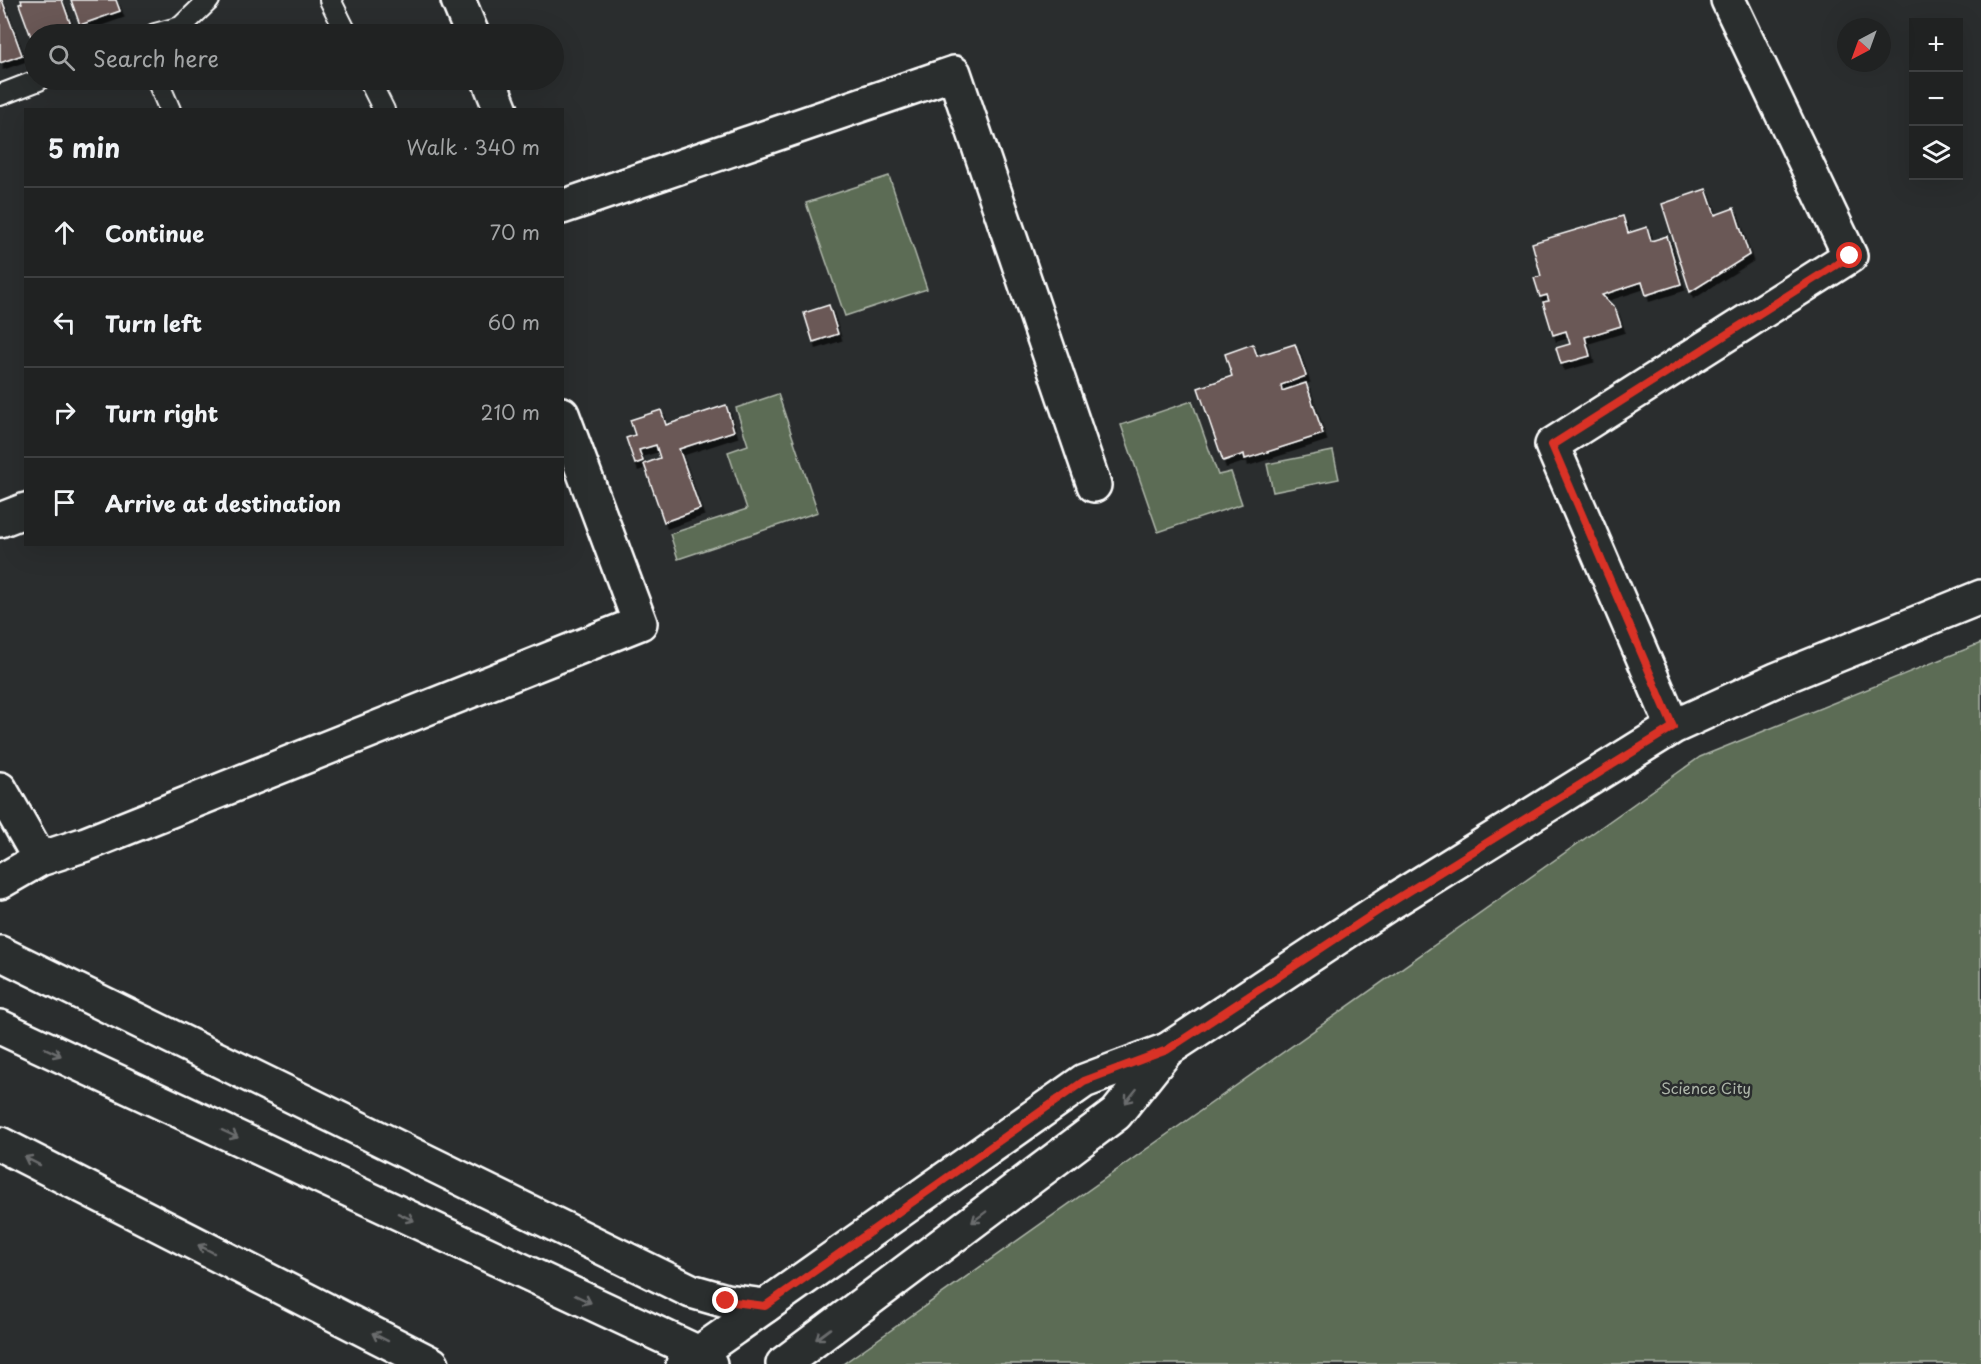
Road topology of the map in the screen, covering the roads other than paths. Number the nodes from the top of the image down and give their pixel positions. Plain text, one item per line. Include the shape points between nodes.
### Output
1 (209, 0) edge
2 (330, 0) edge
3 (459, 0) edge
4 (1728, 0) edge
5 (184, 24) edge
6 (342, 24) edge
7 (468, 24) edge
8 (24, 86) edge
9 (162, 90) edge
10 (374, 90) edge
11 (493, 90) edge
12 (0, 95) edge
13 (169, 108) edge
14 (383, 108) edge
15 (500, 108) edge
16 (564, 206) edge
17 (564, 419) edge
18 (1094, 485) dead end
19 (24, 511) edge
20 (0, 520) edge
21 (1981, 597) edge
22 (1673, 727) junction
23 (0, 789) edge
24 (40, 860) junction
25 (0, 882) edge
26 (0, 953) edge
27 (0, 1027) edge
28 (1167, 1050) junction
29 (0, 1144) edge
30 (765, 1306) junction
31 (698, 1360) edge
32 (432, 1364) edge
33 (783, 1364) edge

1 - 5 lane
2 - 6 lane
3 - 7 street
4 - 22 street via 1850,256 1552,445
8 - 12 lane
9 - 13 lane
10 - 14 lane
11 - 15 street
16 - 18 street via 954,73
17 - 24 street via 639,623
19 - 20 street
21 - 22 street via 1778,679
22 - 28 street via 1390,903
23 - 24 street
24 - 25 street
26 - 30 street via 691,1291
27 -> 31 street
28 - 30 street via 1084,1081
28 -> 33 street via 1116,1114
32 -> 29 street
30 - 31 street

